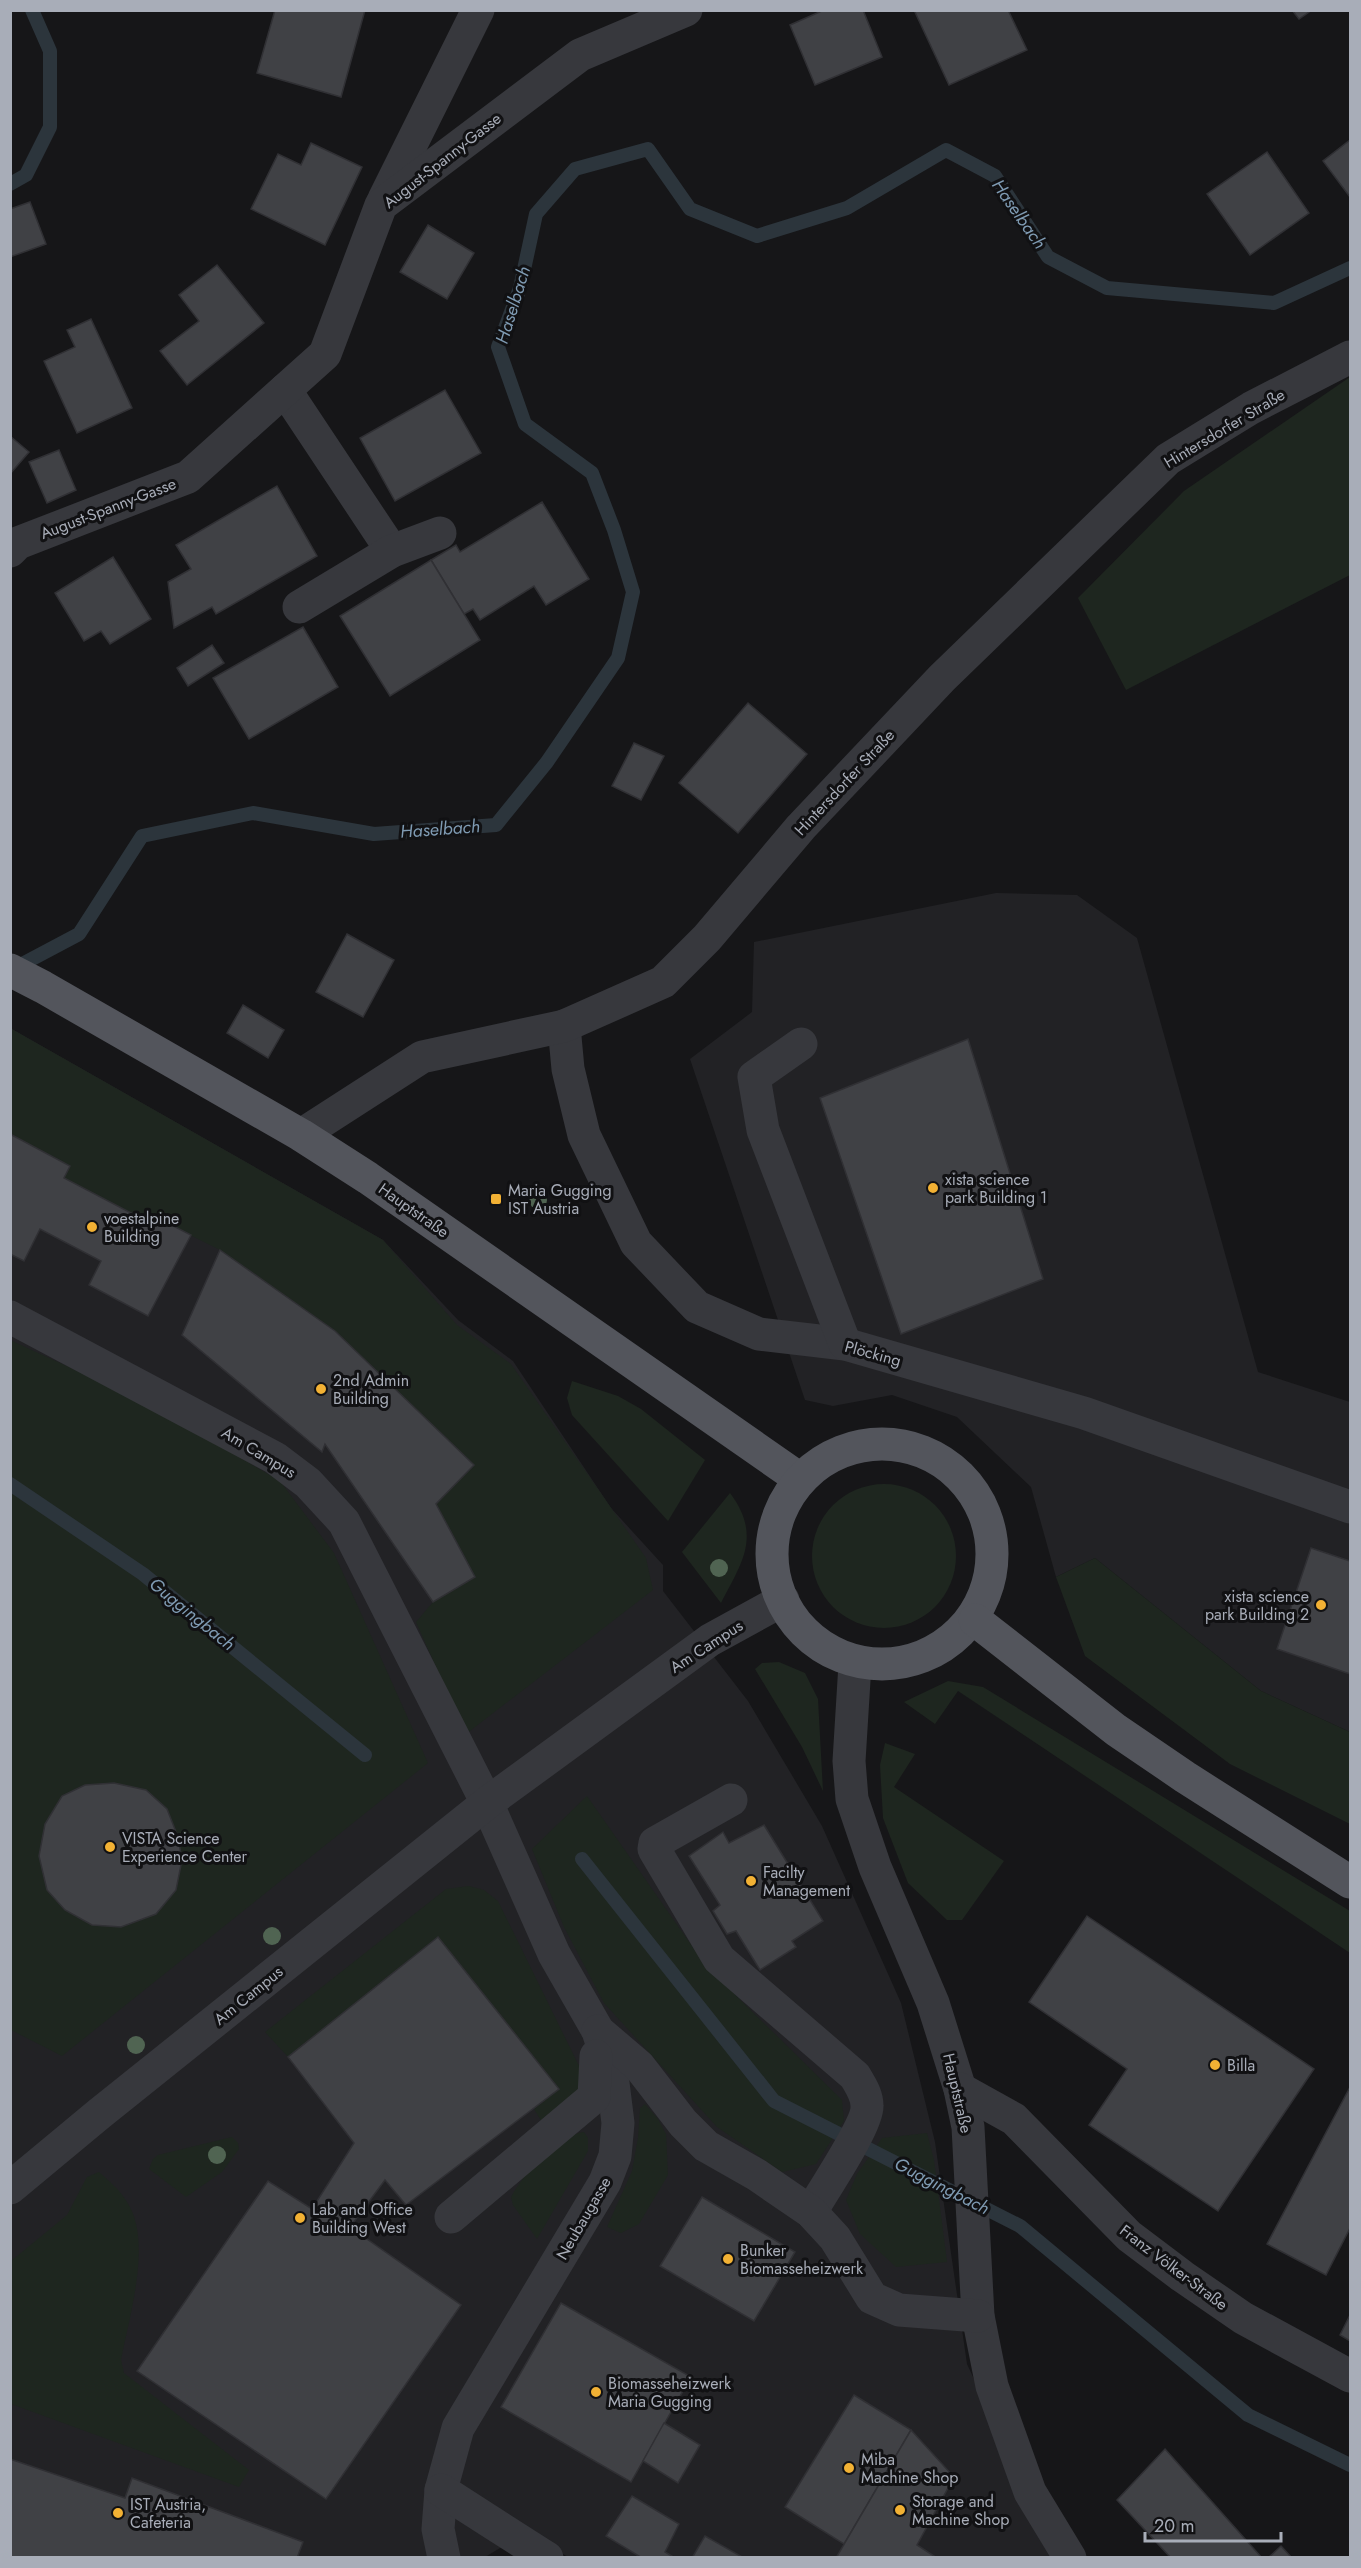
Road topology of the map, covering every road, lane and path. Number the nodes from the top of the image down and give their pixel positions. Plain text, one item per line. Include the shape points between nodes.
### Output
1 (478, 10) edge
2 (686, 10) edge
3 (381, 205) junction
4 (1350, 357) edge
5 (285, 390) junction
6 (440, 533) dead end
7 (10, 550) edge
8 (392, 551) junction
9 (299, 607) dead end
10 (10, 970) edge
11 (564, 1026) junction
12 (801, 1044) dead end
13 (301, 1135) junction
14 (10, 1317) edge
15 (845, 1344) junction
16 (800, 1479) junction
17 (1350, 1507) edge
18 (783, 1600) junction
19 (975, 1620) junction
20 (855, 1664) junction
21 (731, 1800) dead end
22 (487, 1803) junction
23 (1350, 1882) edge
24 (598, 2031) junction
25 (960, 2089) junction
26 (10, 2188) edge
27 (811, 2212) junction
28 (451, 2217) dead end
29 (978, 2316) junction
30 (1350, 2376) edge
31 (441, 2490) junction
32 (444, 2558) edge
33 (547, 2558) edge
34 (1070, 2558) edge

1 - 3 street
2 - 3 street, August-Spanny-Gasse via 580,55
3 - 5 street, August-Spanny-Gasse via 325,354
4 - 11 street, Hintersdorfer Straße via 1251,408 1168,459 942,678 663,982
5 - 7 street, August-Spanny-Gasse via 188,477 18,543
5 - 8 street
6 - 8 street
8 - 9 street
10 - 13 main road, Hauptstraße
11 - 13 street, Hintersdorfer Straße via 422,1057
11 - 15 street, Plöcking via 568,1069 584,1135 636,1243 697,1307 759,1334
12 - 15 street via 754,1077 763,1130
13 - 16 main road, Hauptstraße via 397,1197
14 - 22 street, Am Campus via 275,1458 308,1483 344,1522
15 - 17 street, Plöcking via 1084,1413
16 - 18 main road via 778,1514 771,1550
16 - 19 main road via 836,1454 887,1443 926,1452 963,1478 987,1515 993,1554
18 - 20 main road via 803,1635
18 - 22 street, Am Campus via 710,1640
19 - 20 main road via 937,1651 884,1665
19 - 23 main road via 1116,1730
20 - 25 street, Hauptstraße via 849,1761 852,1799 933,2003
21 - 27 street via 655,1843 654,1849 719,1959 855,2076 864,2092 868,2108 862,2124
22 - 24 street, Neubaugasse via 554,1954
22 - 26 street, Am Campus
24 - 27 street via 639,2066 706,2146
24 - 28 street via 594,2097
24 - 31 street, Neubaugasse via 612,2075 618,2123 615,2156 605,2182 458,2428
25 - 29 street, Hauptstraße via 971,2160
25 - 30 street, Franz Völker-Straße via 1014,2119 1129,2236 1182,2276 1243,2319
27 - 29 street via 835,2238 872,2298 899,2310
29 - 34 street, Hauptstraße via 992,2385 1030,2492
31 - 32 street, Neubaugasse via 438,2529
31 - 33 street

